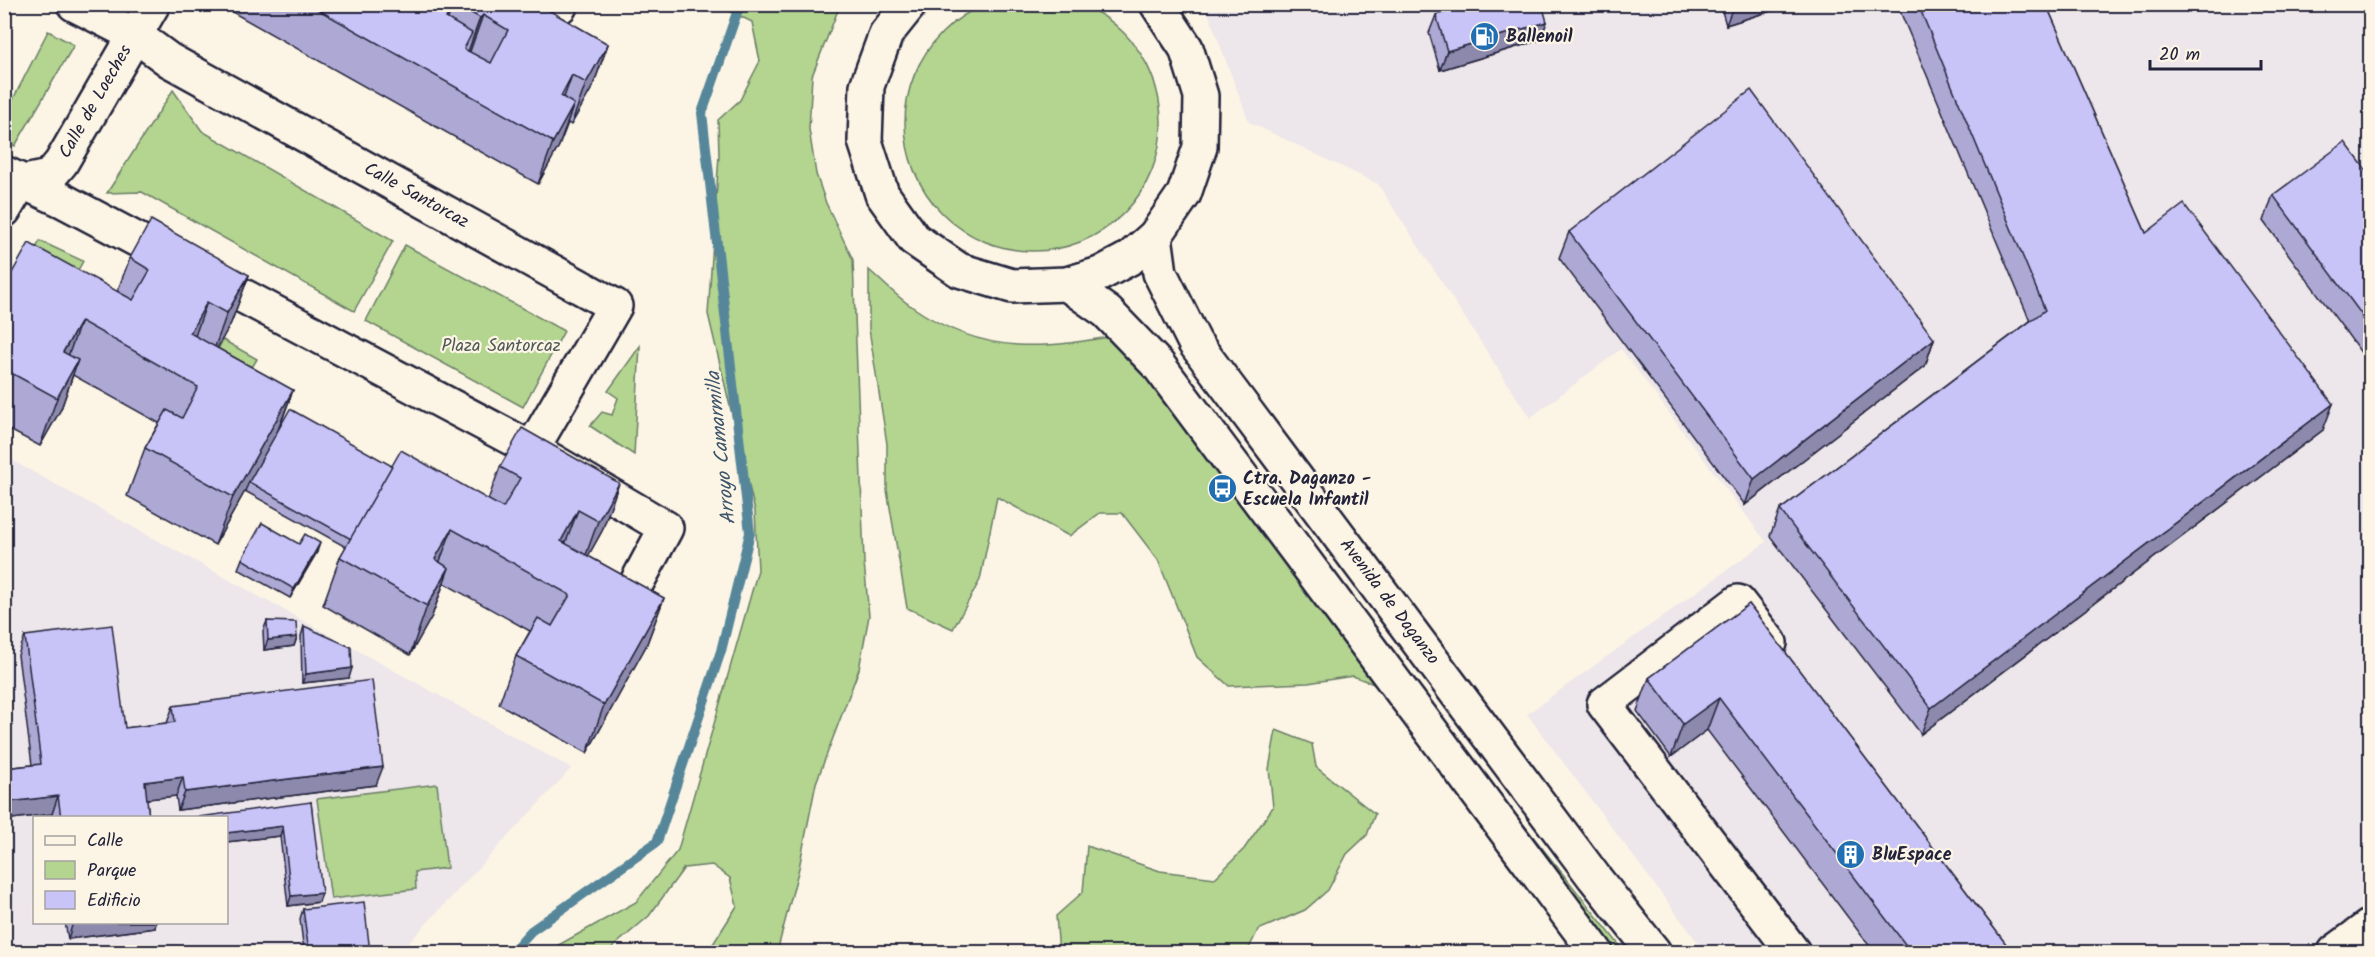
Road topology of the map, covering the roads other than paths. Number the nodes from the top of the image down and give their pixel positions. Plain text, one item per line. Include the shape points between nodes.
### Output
1 (74, 4) edge
2 (153, 4) edge
3 (910, 4) edge
4 (1158, 5) edge
5 (886, 20) edge
6 (135, 35) junction
7 (10, 188) edge
8 (1155, 236) junction
9 (1067, 284) junction
10 (532, 449) junction
11 (635, 586) edge
12 (1789, 668) edge
13 (2370, 926) edge
14 (1596, 952) edge
15 (1654, 952) edge
16 (1793, 952) edge
17 (2335, 952) edge

1 - 6 main road, Calle Santorcaz
2 - 6 main road, Calle de Loeches
3 - 5 main road
4 - 8 main road via 1186,48 1201,96 1200,147 1184,194
5 - 9 main road via 867,86 865,141 882,194 914,239 959,270 1012,286
6 - 7 main road, Calle de Loeches via 61,163 49,177
6 - 10 main road, Calle Santorcaz via 169,60 615,306
7 - 10 main road via 62,200
8 - 9 main road via 1130,258 1100,274
8 - 15 main road, Avenida de Daganzo via 1160,273 1195,343
9 - 14 main road via 1107,312 1159,366
10 - 11 main road via 666,528
12 - 16 main road via 1738,602 1604,704
13 - 17 main road

